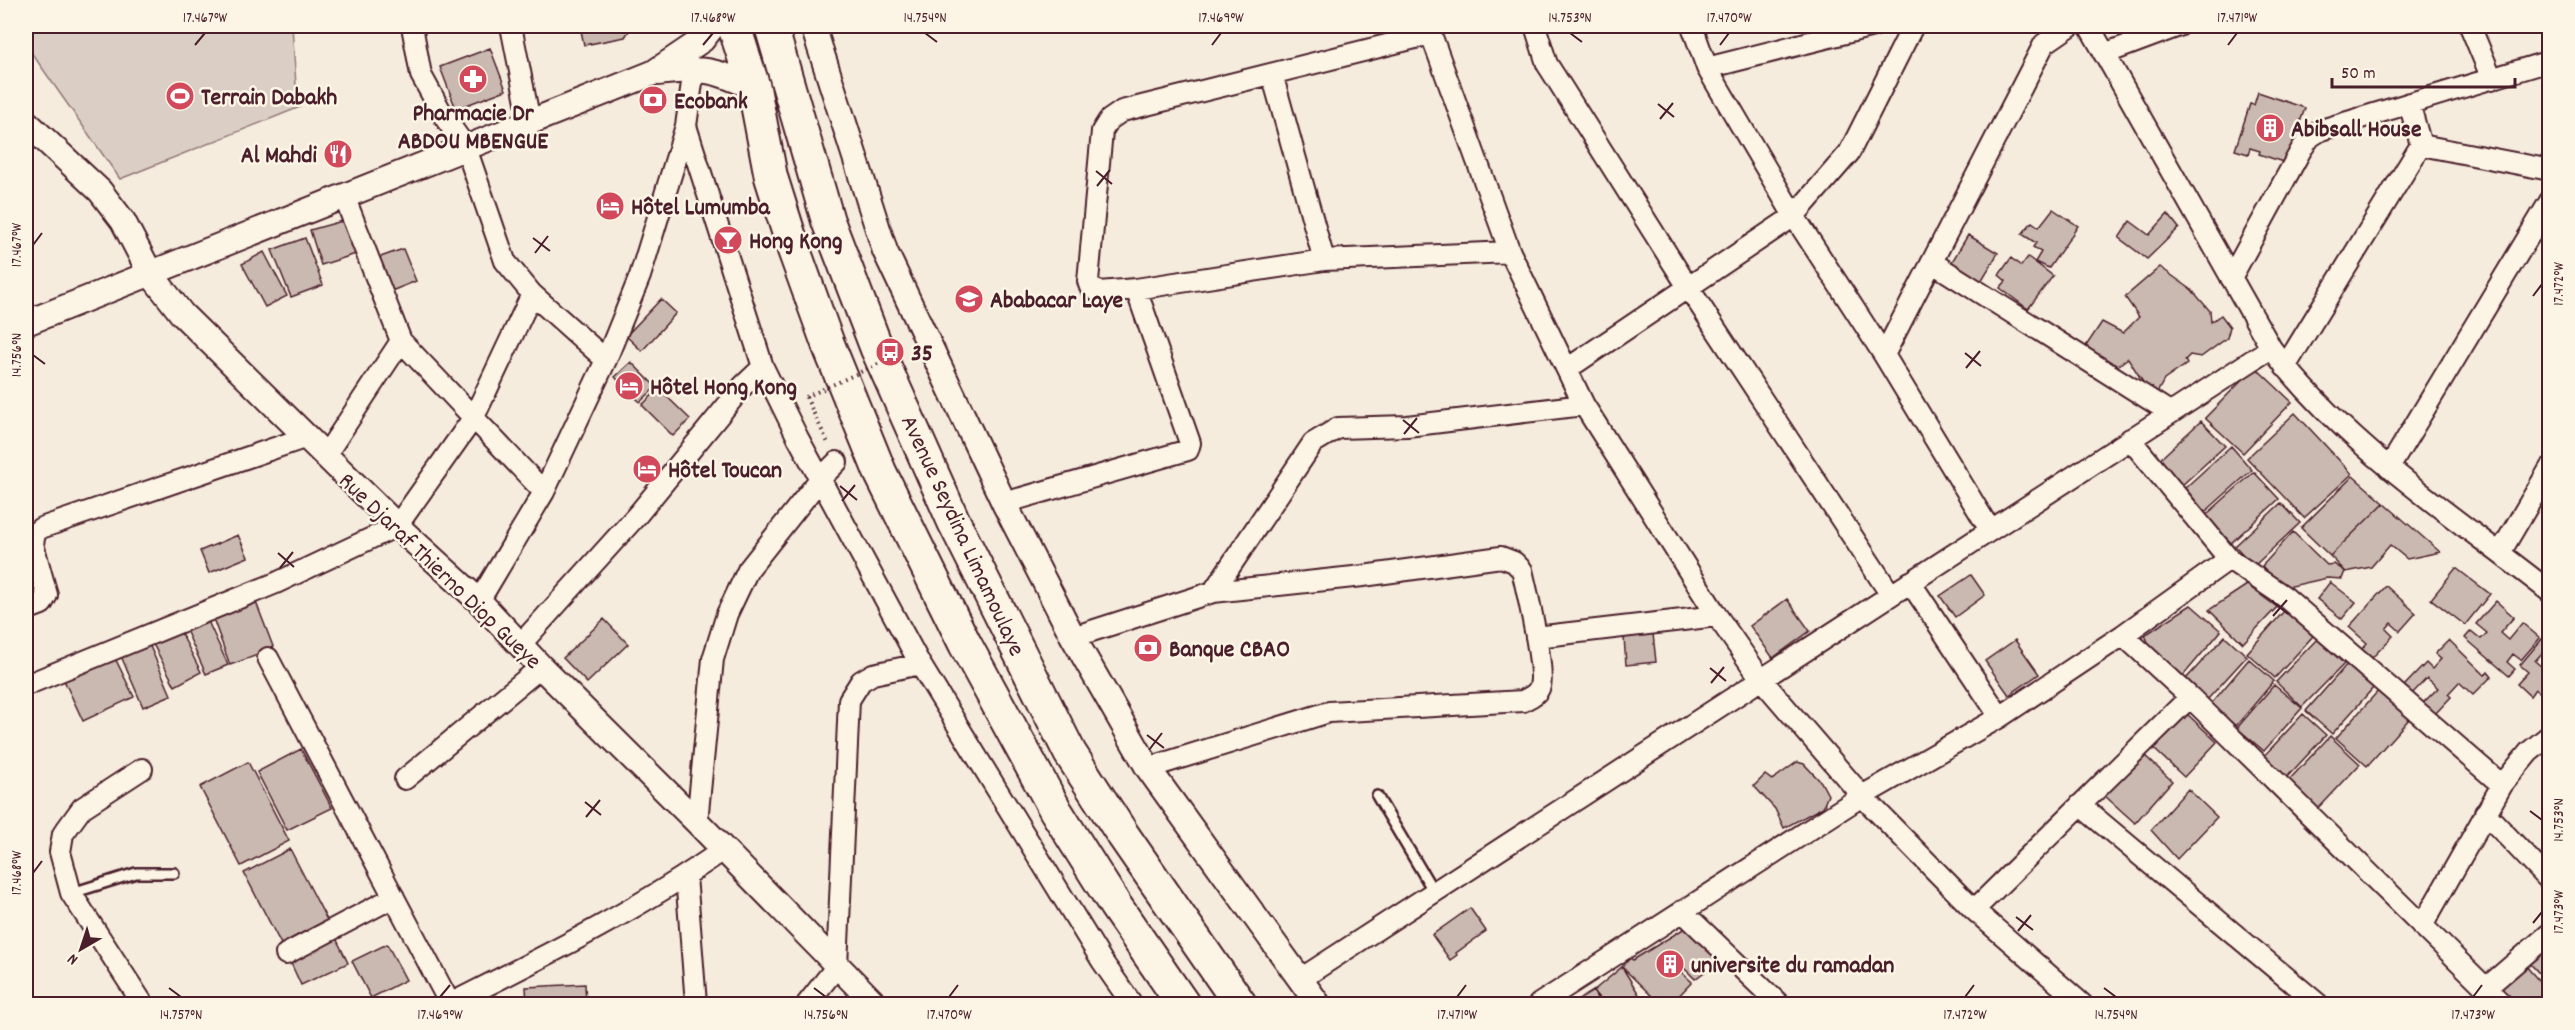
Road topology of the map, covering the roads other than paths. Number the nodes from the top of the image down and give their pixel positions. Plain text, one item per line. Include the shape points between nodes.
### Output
1 (412, 26) edge
2 (511, 26) edge
3 (713, 26) edge
4 (734, 26) edge
5 (771, 26) edge
6 (813, 26) edge
7 (1535, 26) edge
8 (1692, 26) edge
9 (1873, 26) edge
10 (1913, 26) edge
11 (2070, 26) edge
12 (2089, 26) edge
13 (2179, 26) edge
14 (2470, 26) edge
15 (1430, 30) edge
16 (2104, 54) junction
17 (2550, 61) edge
18 (694, 68) junction
19 (1707, 68) junction
20 (653, 74) junction
21 (1272, 74) junction
22 (2492, 79) junction
23 (754, 88) junction
24 (2409, 104) junction
25 (26, 122) edge
26 (530, 122) junction
27 (686, 126) junction
28 (2421, 145) junction
29 (466, 148) junction
30 (2550, 170) edge
31 (344, 196) junction
32 (2550, 201) edge
33 (1794, 216) junction
34 (1510, 252) junction
35 (1324, 260) junction
36 (1933, 263) junction
37 (150, 273) junction
38 (2231, 278) junction
39 (1688, 287) junction
40 (1136, 289) junction
41 (532, 294) junction
42 (26, 323) edge
43 (401, 341) junction
44 (2271, 348) junction
45 (1884, 355) junction
46 (606, 360) junction
47 (762, 367) junction
48 (2285, 367) junction
49 (1567, 369) junction
50 (1584, 405) junction
51 (2171, 413) junction
52 (474, 417) junction
53 (307, 437) junction
54 (2130, 439) junction
55 (325, 456) junction
56 (837, 462) road end
57 (2389, 468) junction
58 (2550, 468) edge
59 (820, 479) junction
60 (544, 492) junction
61 (1004, 503) junction
62 (397, 526) junction
63 (1990, 530) junction
64 (2500, 553) junction
65 (2229, 559) junction
66 (1910, 582) junction
67 (1213, 592) junction
68 (2550, 592) edge
69 (1891, 595) junction
70 (479, 601) junction
71 (26, 610) edge
72 (1717, 616) junction
73 (2123, 635) junction
74 (1073, 637) junction
75 (1536, 637) junction
76 (520, 645) junction
77 (268, 658) dead end
78 (920, 664) junction
79 (541, 667) junction
80 (1761, 679) junction
81 (26, 685) edge
82 (2190, 697) junction
83 (2000, 717) junction
84 (2550, 735) edge
85 (1148, 768) junction
86 (142, 769) dead end
87 (405, 779) dead end
88 (2502, 785) junction
89 (1377, 796) dead end
90 (1862, 796) junction
91 (2080, 805) junction
92 (2485, 813) junction
93 (697, 822) junction
94 (723, 850) junction
95 (174, 873) dead end
96 (687, 876) junction
97 (2550, 882) edge
98 (71, 893) junction
99 (1434, 893) junction
100 (394, 897) junction
101 (1974, 910) junction
102 (1682, 912) junction
103 (2422, 926) junction
104 (2550, 933) edge
105 (286, 954) dead end
106 (837, 966) junction
107 (1299, 980) junction
108 (2486, 988) junction
109 (450, 1004) edge
110 (143, 1005) edge
111 (696, 1005) edge
112 (807, 1005) edge
113 (875, 1005) edge
114 (1132, 1005) edge
115 (1184, 1005) edge
116 (1240, 1005) edge
117 (1318, 1005) edge
118 (1539, 1005) edge
119 (1779, 1005) edge
120 (2082, 1005) edge
121 (2318, 1005) edge
122 (2502, 1005) edge

1 - 29 street via 421,75
2 - 26 street
3 - 20 street via 702,40
4 - 23 highway, Avenue Seydina Limamoulaye
5 - 116 highway, Avenue Seydina Limamoulaye via 828,221 877,349 954,522 1070,753
6 - 61 street via 885,251
7 - 39 street via 1547,64
8 - 19 street
9 - 19 street
10 - 33 street via 1849,153
11 - 36 street via 2044,44
12 - 16 street
13 - 16 street
14 - 22 street
15 - 21 street
15 - 34 street
16 - 38 street
17 - 22 street
18 - 20 street
18 - 23 street via 726,75
18 - 27 street
19 - 33 street
20 - 26 street
21 - 35 street
21 - 40 street via 1122,111 1102,131 1088,281 1099,292
22 - 24 street
23 - 115 highway, Avenue Seydina Limamoulaye via 771,177 794,250 880,472 965,644 1056,811
24 - 28 street
24 - 38 street via 2321,130 2310,137
25 - 37 street, Rue Djaraf Thierno Diop Gueye via 100,191 123,221
26 - 29 street
27 - 46 street via 640,276
27 - 47 street
28 - 30 street
28 - 48 street
29 - 31 street
29 - 41 street via 505,261
31 - 37 street
31 - 43 street
32 - 57 street
33 - 39 street
33 - 45 street
34 - 35 street
34 - 49 street
35 - 40 street
36 - 45 street
36 - 51 street
37 - 42 street
37 - 53 street, Rue Djaraf Thierno Diop Gueye via 182,314
38 - 44 street
39 - 49 street
39 - 69 street
40 - 61 street via 1189,447 1182,453
41 - 46 street
41 - 52 street
43 - 52 street
43 - 55 street
44 - 48 street
44 - 51 street
45 - 63 street
46 - 60 street
47 - 59 street
47 - 76 street via 639,513
48 - 57 street
49 - 50 street
50 - 67 street via 1407,426 1338,428 1313,443
50 - 72 street
51 - 54 street
52 - 60 street
52 - 62 street
53 - 55 street, Rue Djaraf Thierno Diop Gueye
53 - 71 street via 41,528 35,533 33,544 47,595 42,604
54 - 63 street
54 - 65 street
55 - 62 street, Rue Djaraf Thierno Diop Gueye
56 - 59 street
57 - 64 street
58 - 64 street
59 - 78 street
59 - 93 street via 748,570 727,614 713,659
60 - 70 street
61 - 74 street
62 - 70 street, Rue Djaraf Thierno Diop Gueye
62 - 81 street via 276,583
63 - 66 street
64 - 68 street
65 - 73 street
65 - 88 street via 2285,597
66 - 69 street
66 - 83 street
67 - 74 street
67 - 75 street via 1501,557 1522,570
69 - 80 street
70 - 76 street, Rue Djaraf Thierno Diop Gueye
72 - 75 street
72 - 80 street
73 - 82 street
73 - 83 street
74 - 85 street
75 - 85 street via 1541,684 1535,694 1523,701 1329,712
76 - 79 street, Rue Djaraf Thierno Diop Gueye
77 - 100 street
78 - 106 street via 873,674 861,681 849,700
78 - 114 street
79 - 87 street
79 - 93 street, Rue Djaraf Thierno Diop Gueye
80 - 90 street
80 - 99 street
82 - 91 street
82 - 103 street
83 - 90 street
84 - 88 street via 2529,752
85 - 107 street
86 - 98 street via 82,808 63,834 60,852
88 - 92 street
89 - 99 lane
90 - 101 street
90 - 102 street
91 - 101 street
91 - 121 street
92 - 97 street
92 - 103 street
93 - 94 street, Rue Djaraf Thierno Diop Gueye
94 - 96 street
94 - 106 street, Rue Djaraf Thierno Diop Gueye
95 - 98 lane via 136,873
96 - 109 street via 579,939
96 - 111 street
98 - 110 street
99 - 107 street
100 - 105 street
100 - 109 street
101 - 120 street
102 - 118 street
102 - 119 street
103 - 108 street
104 - 108 street
106 - 112 street
106 - 113 street, Rue Djaraf Thierno Diop Gueye
107 - 117 street
108 - 122 street

